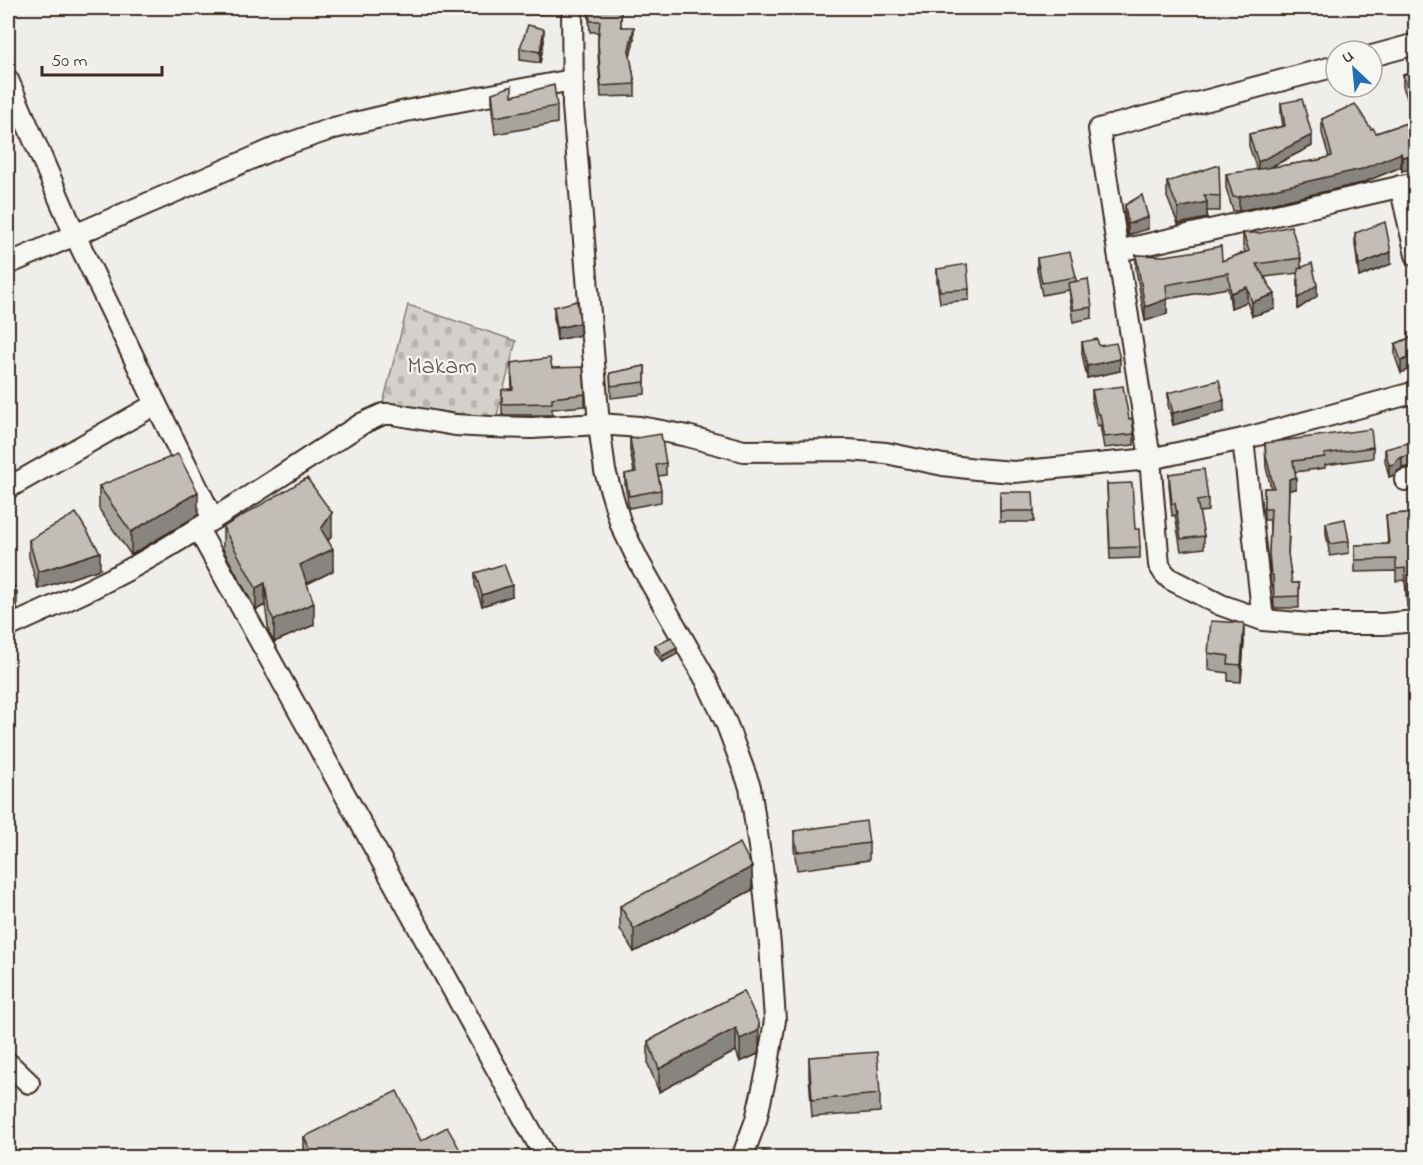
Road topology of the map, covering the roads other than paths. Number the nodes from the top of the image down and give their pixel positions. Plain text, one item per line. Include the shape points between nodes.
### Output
1 (572, 8) edge
2 (1416, 44) edge
3 (1384, 53) edge
4 (1324, 69) edge
5 (8, 80) edge
6 (572, 80) junction
7 (1408, 185) edge
8 (75, 235) junction
9 (1118, 251) junction
10 (1416, 255) edge
11 (8, 264) edge
12 (1416, 392) edge
13 (156, 404) junction
14 (598, 424) junction
15 (1243, 439) junction
16 (1150, 459) junction
17 (8, 488) edge
18 (206, 524) junction
19 (1263, 620) junction
20 (1416, 621) edge
21 (8, 627) edge
22 (8, 1064) edge
23 (29, 1083) dead end
24 (546, 1158) edge
25 (742, 1158) edge

1 - 6 street
2 - 3 street
4 - 9 street via 1099,129
5 - 8 street
6 - 8 street via 334,128 278,147
6 - 14 street
7 - 9 street
7 - 10 street
8 - 11 street
8 - 13 street
9 - 16 street
12 - 15 street
13 - 17 street
13 - 18 street
14 - 16 street via 662,431 744,451 848,450 1005,471
14 - 18 street via 491,427 382,414
14 - 25 street via 605,471 621,525 706,680 750,787 763,878 775,1020 756,1120
15 - 16 street
15 - 19 street
16 - 19 street via 1159,565 1164,573 1221,605
18 - 21 street via 102,584
18 - 24 street
19 - 20 street via 1310,624
22 - 23 street

